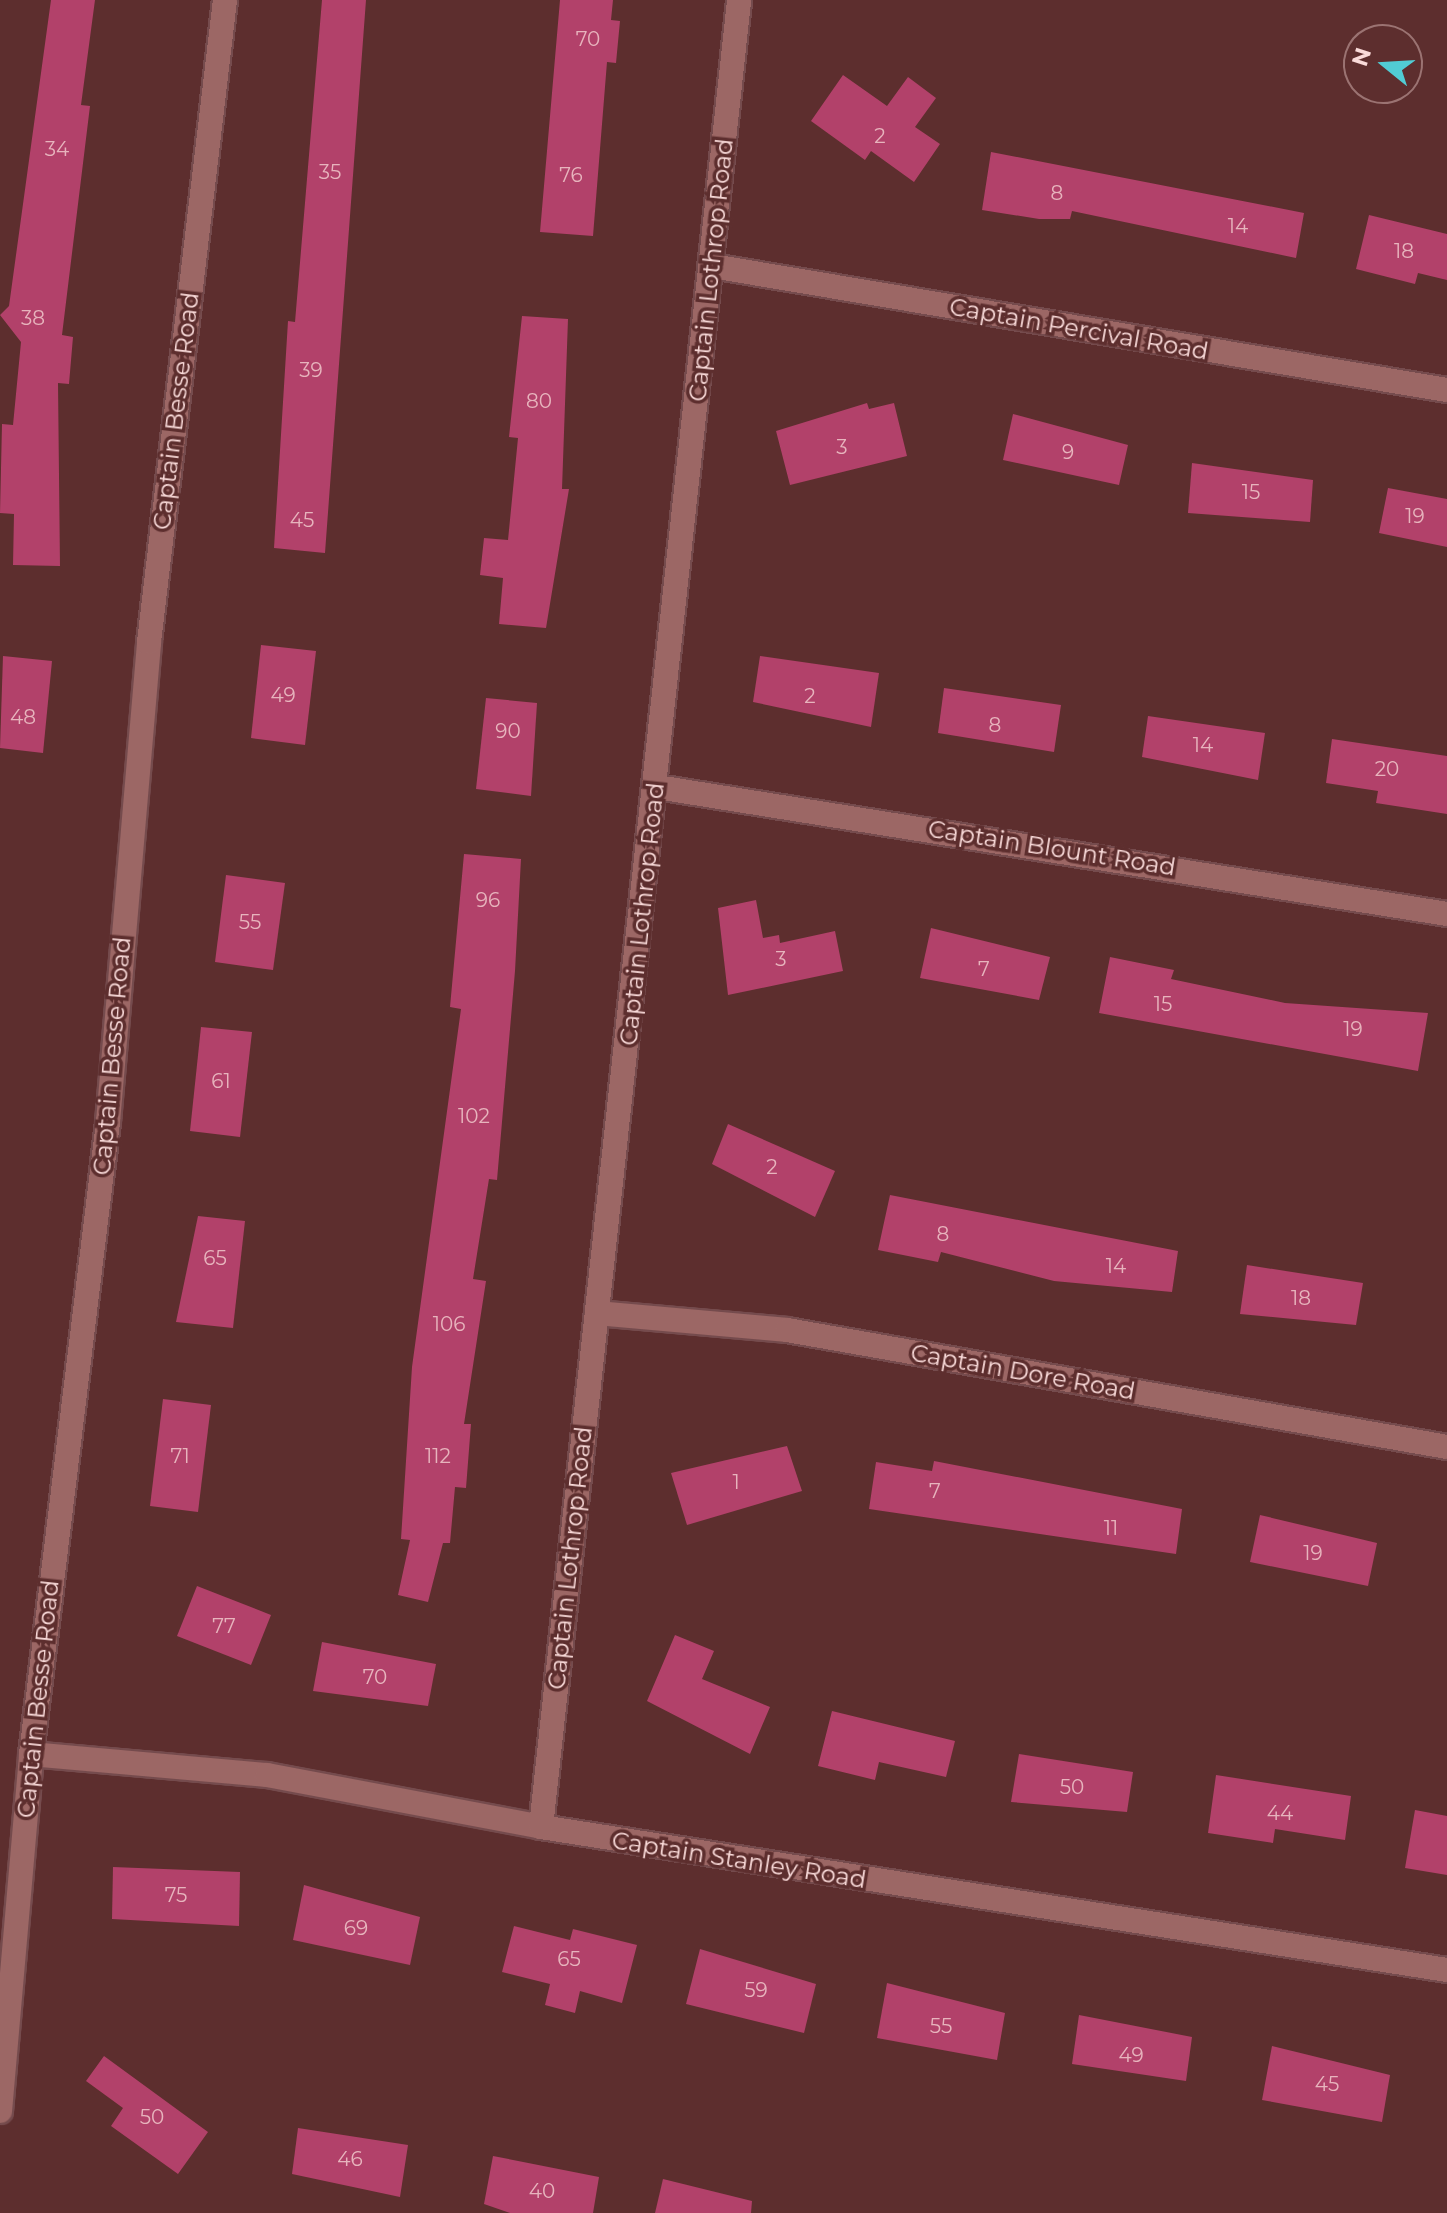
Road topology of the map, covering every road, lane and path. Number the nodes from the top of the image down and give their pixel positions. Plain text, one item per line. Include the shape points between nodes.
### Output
1 (225, 0) edge
2 (739, 0) edge
3 (712, 266) junction
4 (1447, 390) edge
5 (657, 787) junction
6 (1447, 914) edge
7 (597, 1313) junction
8 (1447, 1447) edge
9 (31, 1754) junction
10 (541, 1827) junction
11 (1447, 1970) edge
12 (0, 2111) edge

1 - 9 street, Captain Besse Road via 149,642 108,1122
2 - 3 street, Captain Lothrop Road
3 - 4 street, Captain Percival Road
3 - 5 street, Captain Lothrop Road
5 - 6 street, Captain Blount Road
5 - 7 street, Captain Lothrop Road
7 - 8 street, Captain Dore Road via 787,1330
7 - 10 street, Captain Lothrop Road
9 - 10 street, Captain Stanley Road via 267,1775
9 - 12 street, Captain Besse Road
10 - 11 street, Captain Stanley Road

